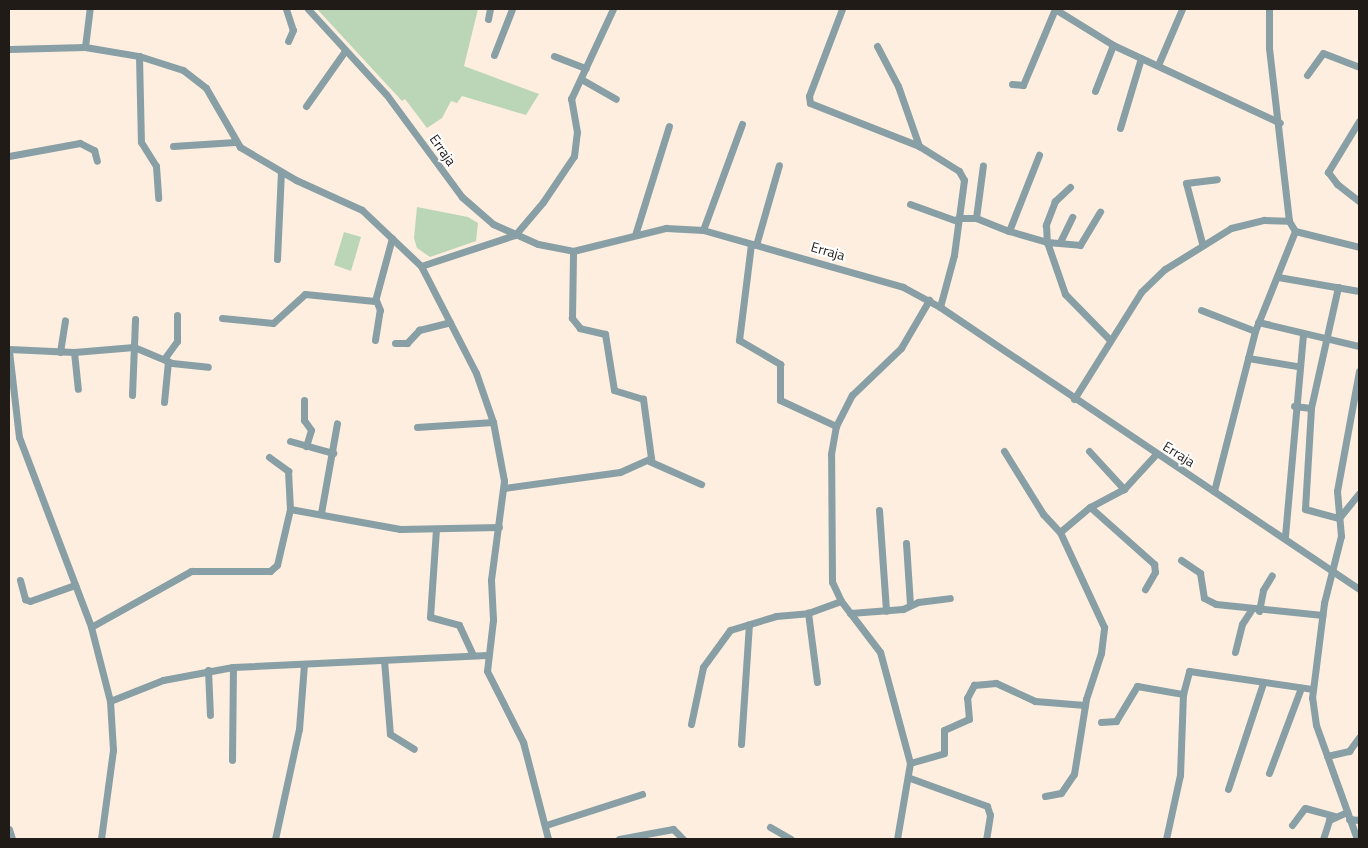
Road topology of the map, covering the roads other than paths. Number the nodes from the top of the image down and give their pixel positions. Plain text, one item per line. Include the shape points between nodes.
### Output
1 (90, 9) edge
2 (286, 9) edge
3 (308, 9) edge
4 (490, 9) edge
5 (512, 9) edge
6 (613, 9) edge
7 (842, 9) edge
8 (1055, 9) edge
9 (1182, 9) edge
10 (1269, 9) edge
11 (488, 19) dead end
12 (288, 41) dead end
13 (1113, 45) junction
14 (876, 46) dead end
15 (85, 47) junction
16 (9, 48) edge
17 (345, 51) junction
18 (494, 54) dead end
19 (139, 56) junction
20 (554, 56) dead end
21 (1141, 58) junction
22 (1158, 65) junction
23 (1359, 67) edge
24 (586, 68) junction
25 (1307, 74) dead end
26 (581, 79) junction
27 (1012, 84) dead end
28 (1095, 91) dead end
29 (616, 99) dead end
30 (306, 106) dead end
31 (1359, 121) edge
32 (1280, 123) junction
33 (742, 124) dead end
34 (669, 126) dead end
35 (1120, 128) dead end
36 (235, 142) junction
37 (173, 146) dead end
38 (919, 146) junction
39 (1039, 155) dead end
40 (9, 156) edge
41 (97, 161) dead end
42 (779, 165) dead end
43 (983, 165) dead end
44 (281, 172) junction
45 (1217, 178) dead end
46 (1070, 187) dead end
47 (158, 198) dead end
48 (1359, 201) edge
49 (910, 204) dead end
50 (1100, 212) dead end
51 (1072, 217) dead end
52 (976, 218) junction
53 (957, 219) junction
54 (1290, 221) junction
55 (704, 230) junction
56 (1294, 230) junction
57 (1009, 231) junction
58 (516, 235) junction
59 (635, 235) junction
60 (392, 238) junction
61 (1047, 242) junction
62 (1060, 242) junction
63 (754, 244) junction
64 (1202, 244) junction
65 (1359, 247) edge
66 (573, 251) junction
67 (277, 259) dead end
68 (422, 266) junction
69 (1278, 277) junction
70 (1338, 288) junction
71 (1359, 291) edge
72 (376, 300) junction
73 (929, 300) junction
74 (940, 307) junction
75 (1201, 310) dead end
76 (177, 315) dead end
77 (222, 318) dead end
78 (135, 319) dead end
79 (65, 320) dead end
80 (450, 322) junction
81 (1258, 322) junction
82 (1255, 331) junction
83 (1303, 334) junction
84 (1326, 339) junction
85 (375, 340) dead end
86 (1110, 340) junction
87 (395, 343) dead end
88 (1359, 346) edge
89 (134, 347) junction
90 (9, 350) edge
91 (60, 352) junction
92 (74, 352) junction
93 (1248, 358) junction
94 (166, 360) junction
95 (1297, 366) junction
96 (208, 367) dead end
97 (1359, 371) edge
98 (10, 372) edge
99 (78, 389) dead end
100 (132, 396) dead end
101 (1074, 399) junction
102 (304, 400) dead end
103 (164, 402) dead end
104 (1294, 406) junction
105 (1356, 407) edge
106 (1311, 408) junction
107 (493, 422) junction
108 (337, 423) dead end
109 (836, 426) junction
110 (417, 427) dead end
111 (290, 441) dead end
112 (306, 446) junction
113 (1004, 451) dead end
114 (1089, 451) dead end
115 (333, 453) junction
116 (1156, 454) junction
117 (269, 458) dead end
118 (649, 461) junction
119 (701, 484) dead end
120 (504, 488) junction
121 (1124, 489) junction
122 (1214, 491) junction
123 (1359, 492) edge
124 (1090, 506) junction
125 (290, 509) junction
126 (879, 510) dead end
127 (322, 514) junction
128 (1339, 518) junction
129 (499, 527) junction
130 (436, 529) junction
131 (1060, 532) junction
132 (1285, 536) junction
133 (906, 543) dead end
134 (1181, 560) dead end
135 (1330, 571) junction
136 (1272, 575) dead end
137 (20, 580) dead end
138 (75, 585) junction
139 (1145, 589) dead end
140 (1359, 589) edge
141 (950, 598) dead end
142 (841, 601) junction
143 (910, 606) junction
144 (1251, 610) junction
145 (886, 611) junction
146 (1259, 611) junction
147 (808, 612) junction
148 (850, 613) junction
149 (1322, 615) junction
150 (749, 624) junction
151 (91, 626) junction
152 (1235, 652) dead end
153 (487, 654) junction
154 (473, 655) junction
155 (384, 660) junction
156 (304, 664) junction
157 (234, 667) junction
158 (208, 670) junction
159 (817, 682) dead end
160 (1264, 683) junction
161 (1301, 688) junction
162 (1312, 689) junction
163 (1183, 694) junction
164 (110, 701) junction
165 (1085, 705) junction
166 (210, 715) dead end
167 (1101, 722) dead end
168 (691, 724) dead end
169 (1359, 737) edge
170 (741, 744) dead end
171 (414, 750) dead end
172 (1327, 756) junction
173 (232, 760) dead end
174 (910, 763) junction
175 (1269, 774) dead end
176 (910, 778) junction
177 (1228, 789) dead end
178 (642, 794) dead end
179 (1045, 796) dead end
180 (1334, 816) junction
181 (1348, 816) junction
182 (1359, 820) edge
183 (546, 825) junction
184 (1292, 825) dead end
185 (770, 827) dead end
186 (9, 829) edge
187 (12, 839) edge
188 (101, 839) edge
189 (275, 839) edge
190 (548, 839) edge
191 (619, 839) edge
192 (683, 839) edge
193 (791, 839) edge
194 (897, 839) edge
195 (986, 839) edge
196 (1166, 839) edge
197 (1323, 839) edge
198 (1357, 839) edge

1 - 15 street
2 - 12 street via 293,30
3 - 17 street, Erraja
4 - 11 street
5 - 18 street
6 - 24 street
7 - 38 street via 809,96 810,104
8 - 13 street
8 - 27 street via 1023,84
9 - 22 street
10 - 32 street via 1269,48
13 - 21 street
13 - 28 street
14 - 38 street via 898,86
15 - 16 street
15 - 19 street
17 - 30 street
17 - 58 street, Erraja via 386,94 462,198 493,224
19 - 36 street via 172,64 200,81 217,104
19 - 47 street via 141,142 156,166
20 - 24 street
21 - 22 street
21 - 35 street
22 - 32 street
23 - 25 street via 1323,53
24 - 26 street
26 - 29 street
26 - 58 street via 570,105 577,132 574,156
31 - 48 street via 1328,172 1337,184
32 - 54 street
33 - 55 street
34 - 59 street
36 - 37 street
36 - 44 street
38 - 53 street via 962,175
39 - 57 street
40 - 41 street via 80,143 94,150
42 - 63 street
43 - 52 street
44 - 60 street via 356,206
44 - 67 street
45 - 64 street via 1186,183
46 - 61 street via 1055,201 1046,225
49 - 53 street
50 - 62 street via 1082,243
51 - 62 street
52 - 53 street
52 - 57 street
53 - 74 street via 954,255
54 - 56 street
54 - 64 street via 1246,222
55 - 59 street, Erraja via 666,228
55 - 63 street, Erraja
56 - 65 street
56 - 69 street
57 - 61 street
58 - 66 street, Erraja
58 - 68 street
59 - 66 street, Erraja
60 - 68 street
60 - 72 street
61 - 62 street
61 - 86 street via 1065,294
63 - 73 street, Erraja via 858,273
63 - 109 street via 739,340 780,364 780,400
64 - 86 street via 1152,280
66 - 118 street via 572,318 580,328 605,334 614,390 644,399
68 - 80 street
69 - 70 street
69 - 81 street
70 - 71 street
70 - 84 street
72 - 77 street via 305,294 273,323
72 - 85 street via 380,310
73 - 74 street, Erraja
73 - 109 street via 901,348 852,395
74 - 101 street, Erraja
75 - 82 street
76 - 94 street via 177,341
78 - 89 street
79 - 91 street
80 - 87 street via 419,330 407,343
80 - 107 street via 476,373
81 - 82 street
81 - 83 street
82 - 93 street
83 - 84 street
83 - 95 street
84 - 88 street
84 - 106 street
86 - 101 street
89 - 92 street
89 - 94 street
89 - 100 street
90 - 91 street
90 - 98 street
91 - 92 street
92 - 99 street
93 - 95 street
93 - 122 street
94 - 96 street
94 - 103 street
95 - 104 street
97 - 105 street
98 - 138 street via 19,437
101 - 116 street, Erraja
102 - 112 street via 304,420 310,430
104 - 106 street
104 - 132 street
105 - 128 street via 1336,491
106 - 128 street via 1305,509
107 - 110 street
107 - 120 street
108 - 115 street
109 - 142 street via 831,454 830,568
111 - 112 street
112 - 115 street
113 - 131 street via 1043,514
114 - 121 street
115 - 127 street
116 - 121 street
116 - 122 street, Erraja
117 - 125 street via 288,471
118 - 119 street
118 - 120 street via 573,481
120 - 129 street
121 - 124 street
122 - 132 street, Erraja
123 - 128 street
124 - 131 street
124 - 139 street via 1154,564 1155,572
125 - 127 street
125 - 151 street via 277,565 270,571 191,571
126 - 145 street
127 - 130 street via 400,529
128 - 135 street via 1341,536
129 - 130 street
129 - 153 street
130 - 154 street via 430,617 459,625
131 - 165 street via 1104,622 1101,653
132 - 135 street, Erraja
133 - 143 street
134 - 144 street via 1204,577 1200,585 1204,598 1223,607
135 - 140 street, Erraja
135 - 149 street
136 - 146 street via 1263,590
137 - 138 street via 25,599 30,600
138 - 151 street
141 - 143 street
142 - 147 street
142 - 148 street
143 - 145 street
144 - 146 street
144 - 152 street via 1242,624
145 - 148 street
146 - 149 street
147 - 150 street
147 - 159 street
148 - 174 street via 880,652
149 - 162 street
150 - 168 street via 730,630 708,658
150 - 170 street
151 - 164 street
153 - 154 street
153 - 183 street via 492,686 523,742
154 - 155 street
155 - 156 street
155 - 171 street via 390,734
156 - 157 street
156 - 189 street via 299,729
157 - 158 street
157 - 173 street
158 - 164 street via 163,680
158 - 166 street
160 - 161 street
160 - 163 street via 1192,670 1187,674
160 - 177 street
161 - 162 street
161 - 175 street
162 - 172 street via 1316,725
163 - 167 street via 1137,686 1130,704 1116,721
163 - 196 street via 1180,775
164 - 188 street via 113,750
165 - 174 street via 1035,701 996,683 974,685 967,698 969,719 944,730 944,753
165 - 179 street via 1072,781 1061,793
169 - 172 street via 1349,751
172 - 181 street
174 - 176 street
176 - 194 street
176 - 195 street via 987,806 990,815
178 - 183 street
180 - 181 street
180 - 184 street via 1305,808
180 - 197 street via 1325,827
181 - 182 street
181 - 198 street
183 - 190 street
185 - 193 street
186 - 187 street
191 - 192 street via 673,829

